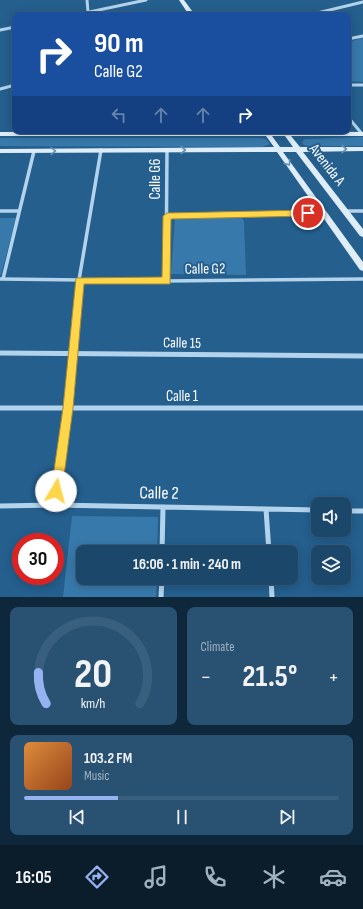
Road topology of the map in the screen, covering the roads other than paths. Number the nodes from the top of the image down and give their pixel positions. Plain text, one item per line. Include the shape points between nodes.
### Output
1 (86, 0) edge
2 (146, 0) edge
3 (181, 0) edge
4 (363, 2) edge
5 (88, 12) joint
6 (190, 12) edge
7 (321, 12) edge
8 (12, 28) edge
9 (0, 30) edge
10 (363, 36) edge
11 (351, 38) edge
12 (351, 85) edge
13 (363, 85) edge
14 (12, 86) edge
15 (0, 89) edge
16 (351, 120) edge
17 (0, 134) edge
18 (12, 134) edge
19 (267, 134) edge
20 (286, 134) edge
21 (351, 134) edge
22 (363, 134) edge
23 (298, 149) junction
24 (363, 149) edge
25 (101, 150) junction
26 (167, 150) junction
27 (278, 150) junction
28 (0, 151) edge
29 (34, 151) junction
30 (0, 211) edge
31 (19, 211) junction
32 (346, 211) junction
33 (363, 211) edge
34 (323, 213) junction
35 (167, 216) junction
36 (363, 234) edge
37 (363, 268) edge
38 (1, 279) edge
39 (363, 279) edge
40 (79, 280) junction
41 (166, 281) junction
42 (0, 353) edge
43 (73, 354) junction
44 (363, 356) edge
45 (0, 408) edge
46 (68, 408) junction
47 (363, 408) edge
48 (54, 505) junction
49 (0, 506) edge
50 (163, 507) junction
51 (266, 509) junction
52 (311, 510) edge
53 (351, 511) edge
54 (362, 511) edge
55 (363, 518) edge
56 (162, 545) edge
57 (269, 545) edge
58 (162, 585) edge
59 (271, 585) edge
60 (161, 597) edge
61 (272, 597) edge

1 - 5 street
2 - 5 street
3 - 6 street
4 - 7 street
8 - 9 street
10 - 11 street
12 - 13 street
14 - 15 street
16 - 22 street
17 - 18 street
19 - 27 street, Avenida A
20 - 23 street, Avenida A
21 - 22 street
23 -> 24 street
23 - 27 street
23 - 32 street, Avenida A
25 - 26 street
29 -> 25 street
25 - 40 street
26 -> 27 street
26 - 35 street, Calle G6
27 -> 34 street, Avenida A
28 - 29 street
29 - 31 street
30 - 31 street
31 - 38 street
32 - 33 street
32 - 36 street, Avenida A
34 - 35 street
34 - 37 street, Avenida A
35 - 41 street, Calle G6
38 - 40 street, Calle G2
39 - 41 street, Calle G2
40 - 41 street, Calle G2
40 - 43 street
42 - 43 street, Calle 15
43 - 44 street, Calle 15
43 - 46 street
45 - 46 street, Calle 1
46 - 47 street, Calle 1
46 - 48 street
48 - 49 street, Calle 2
48 - 50 street, Calle 2
50 - 51 street, Calle 2
50 - 56 street
51 - 52 street, Calle 2
51 - 57 street
53 - 54 street
54 - 55 street
58 - 60 street
59 - 61 street

